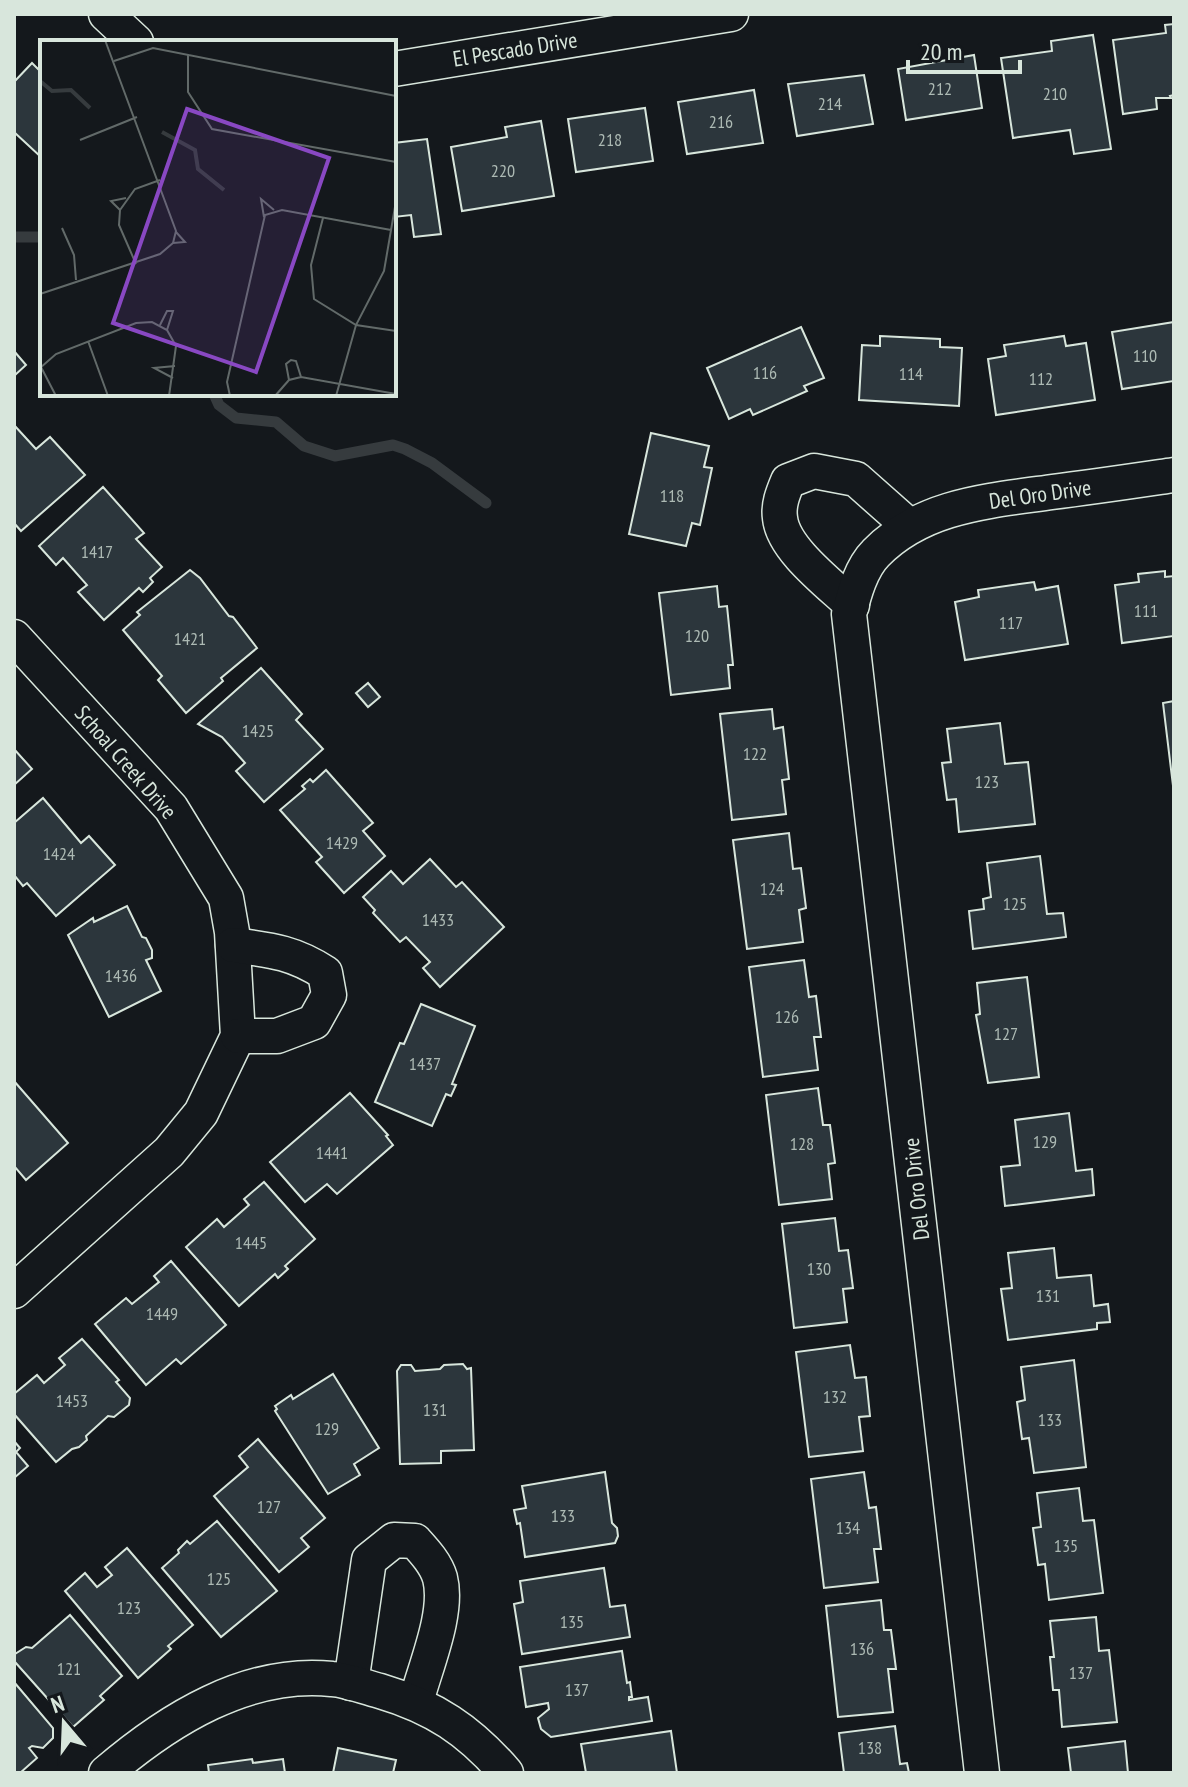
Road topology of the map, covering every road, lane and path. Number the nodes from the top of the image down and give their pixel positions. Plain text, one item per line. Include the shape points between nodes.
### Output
1 (106, 14) edge
2 (731, 14) edge
3 (134, 40) edge
4 (396, 69) edge
5 (1174, 475) edge
6 (909, 526) junction
7 (852, 605) junction
8 (14, 637) edge
9 (233, 945) junction
10 (238, 1036) junction
11 (16, 1286) edge
12 (351, 1683) junction
13 (416, 1702) junction
14 (106, 1773) edge
15 (506, 1773) edge
16 (982, 1773) edge

1 - 3 street
2 - 4 street, El Pescado Drive
5 - 6 street, Del Oro Drive via 970,504
6 - 7 street, Del Oro Drive via 874,555
6 - 7 street via 856,479 814,471 788,481 780,500 780,521 795,550
7 - 16 street, Del Oro Drive
8 - 9 street, Schoal Creek Drive via 171,808 226,898
9 - 10 street, Schoal Creek Drive
9 - 10 street via 304,959 325,973 329,995 314,1022 277,1036
10 - 11 street, Schoal Creek Drive via 201,1113 169,1152
12 - 13 street
12 - 13 street via 369,1560 394,1540 415,1541 440,1577 443,1605
12 - 14 street via 287,1678 226,1695 167,1725
13 - 15 street via 484,1747

